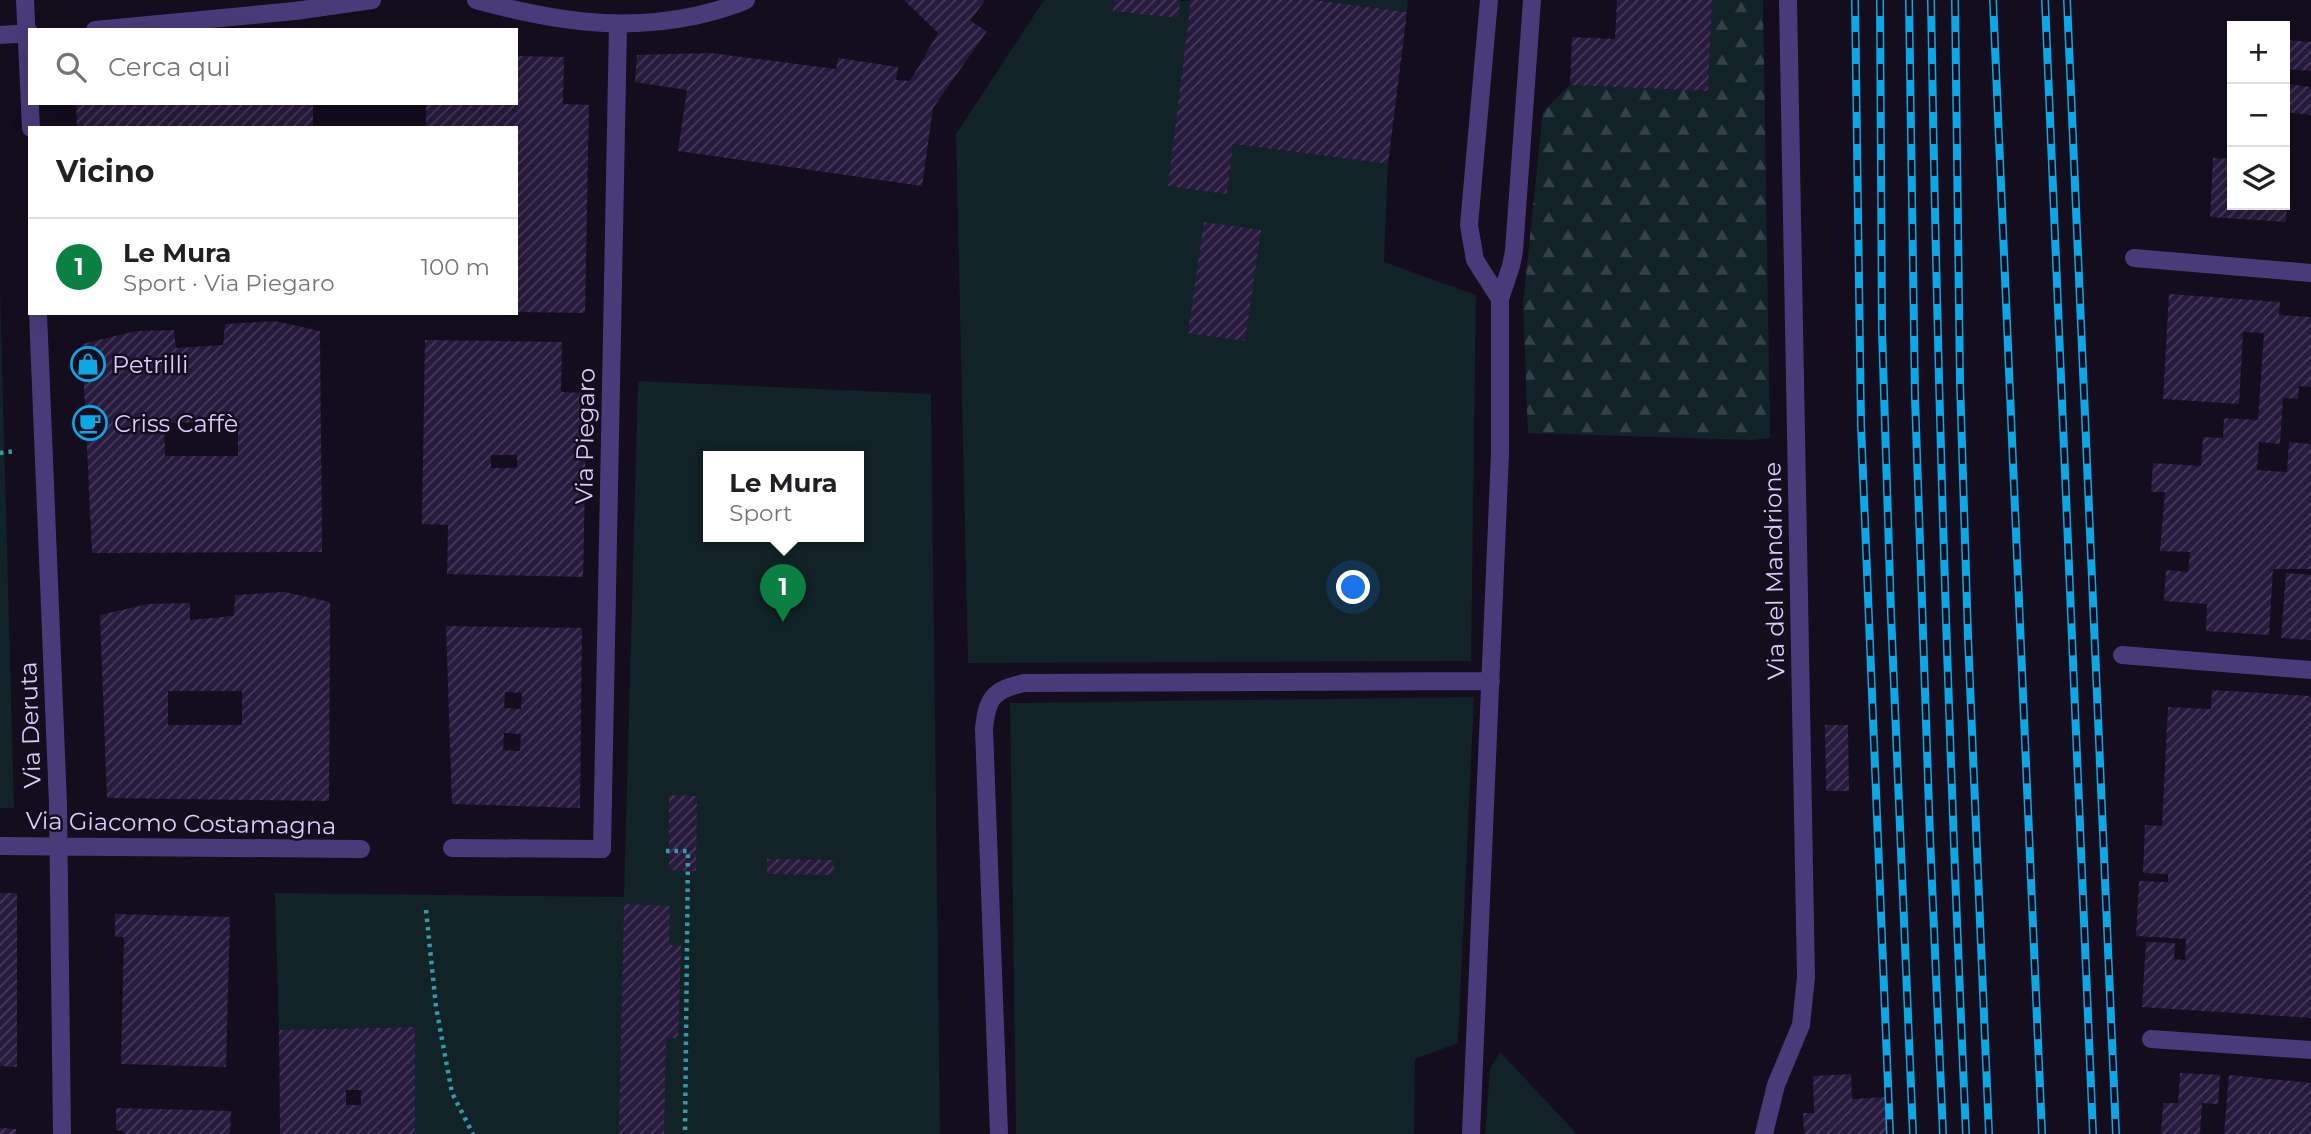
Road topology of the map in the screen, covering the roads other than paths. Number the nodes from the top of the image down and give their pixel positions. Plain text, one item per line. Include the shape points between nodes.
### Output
1 (25, 0) edge
2 (372, 0) edge
3 (476, 0) edge
4 (746, 0) edge
5 (1489, 0) edge
6 (1532, 0) edge
7 (1788, 0) edge
8 (618, 25) junction
9 (116, 28) edge
10 (27, 33) edge
11 (0, 35) edge
12 (28, 65) edge
13 (29, 105) edge
14 (30, 126) edge
15 (2134, 258) dead end
16 (2311, 273) edge
17 (1500, 299) junction
18 (38, 315) edge
19 (2122, 654) dead end
20 (2311, 670) edge
21 (1491, 681) junction
22 (0, 846) edge
23 (59, 846) junction
24 (452, 848) dead end
25 (361, 849) dead end
26 (2151, 1039) dead end
27 (2311, 1050) edge
28 (62, 1134) edge
29 (999, 1134) edge
30 (1471, 1134) edge
31 (1764, 1134) edge

1 - 10 street
2 - 9 street
3 - 8 street
4 - 8 street via 677,19
5 - 17 street via 1469,225 1475,260
6 - 17 street via 1514,251
7 - 31 street, Via del Mandrione via 1806,977 1801,1025 1776,1085
8 - 24 street, Via Piegaro via 601,849
10 - 11 street
10 - 12 street
13 - 14 street
15 - 16 street
17 - 21 street via 1501,422
18 - 23 street, Via Deruta
19 - 20 street
21 - 29 street via 1024,683 993,695 984,729
21 - 30 street
22 - 23 street, Via Giacomo Costamagna
23 - 25 street, Via Giacomo Costamagna
23 - 28 street, Via Deruta
26 - 27 street

